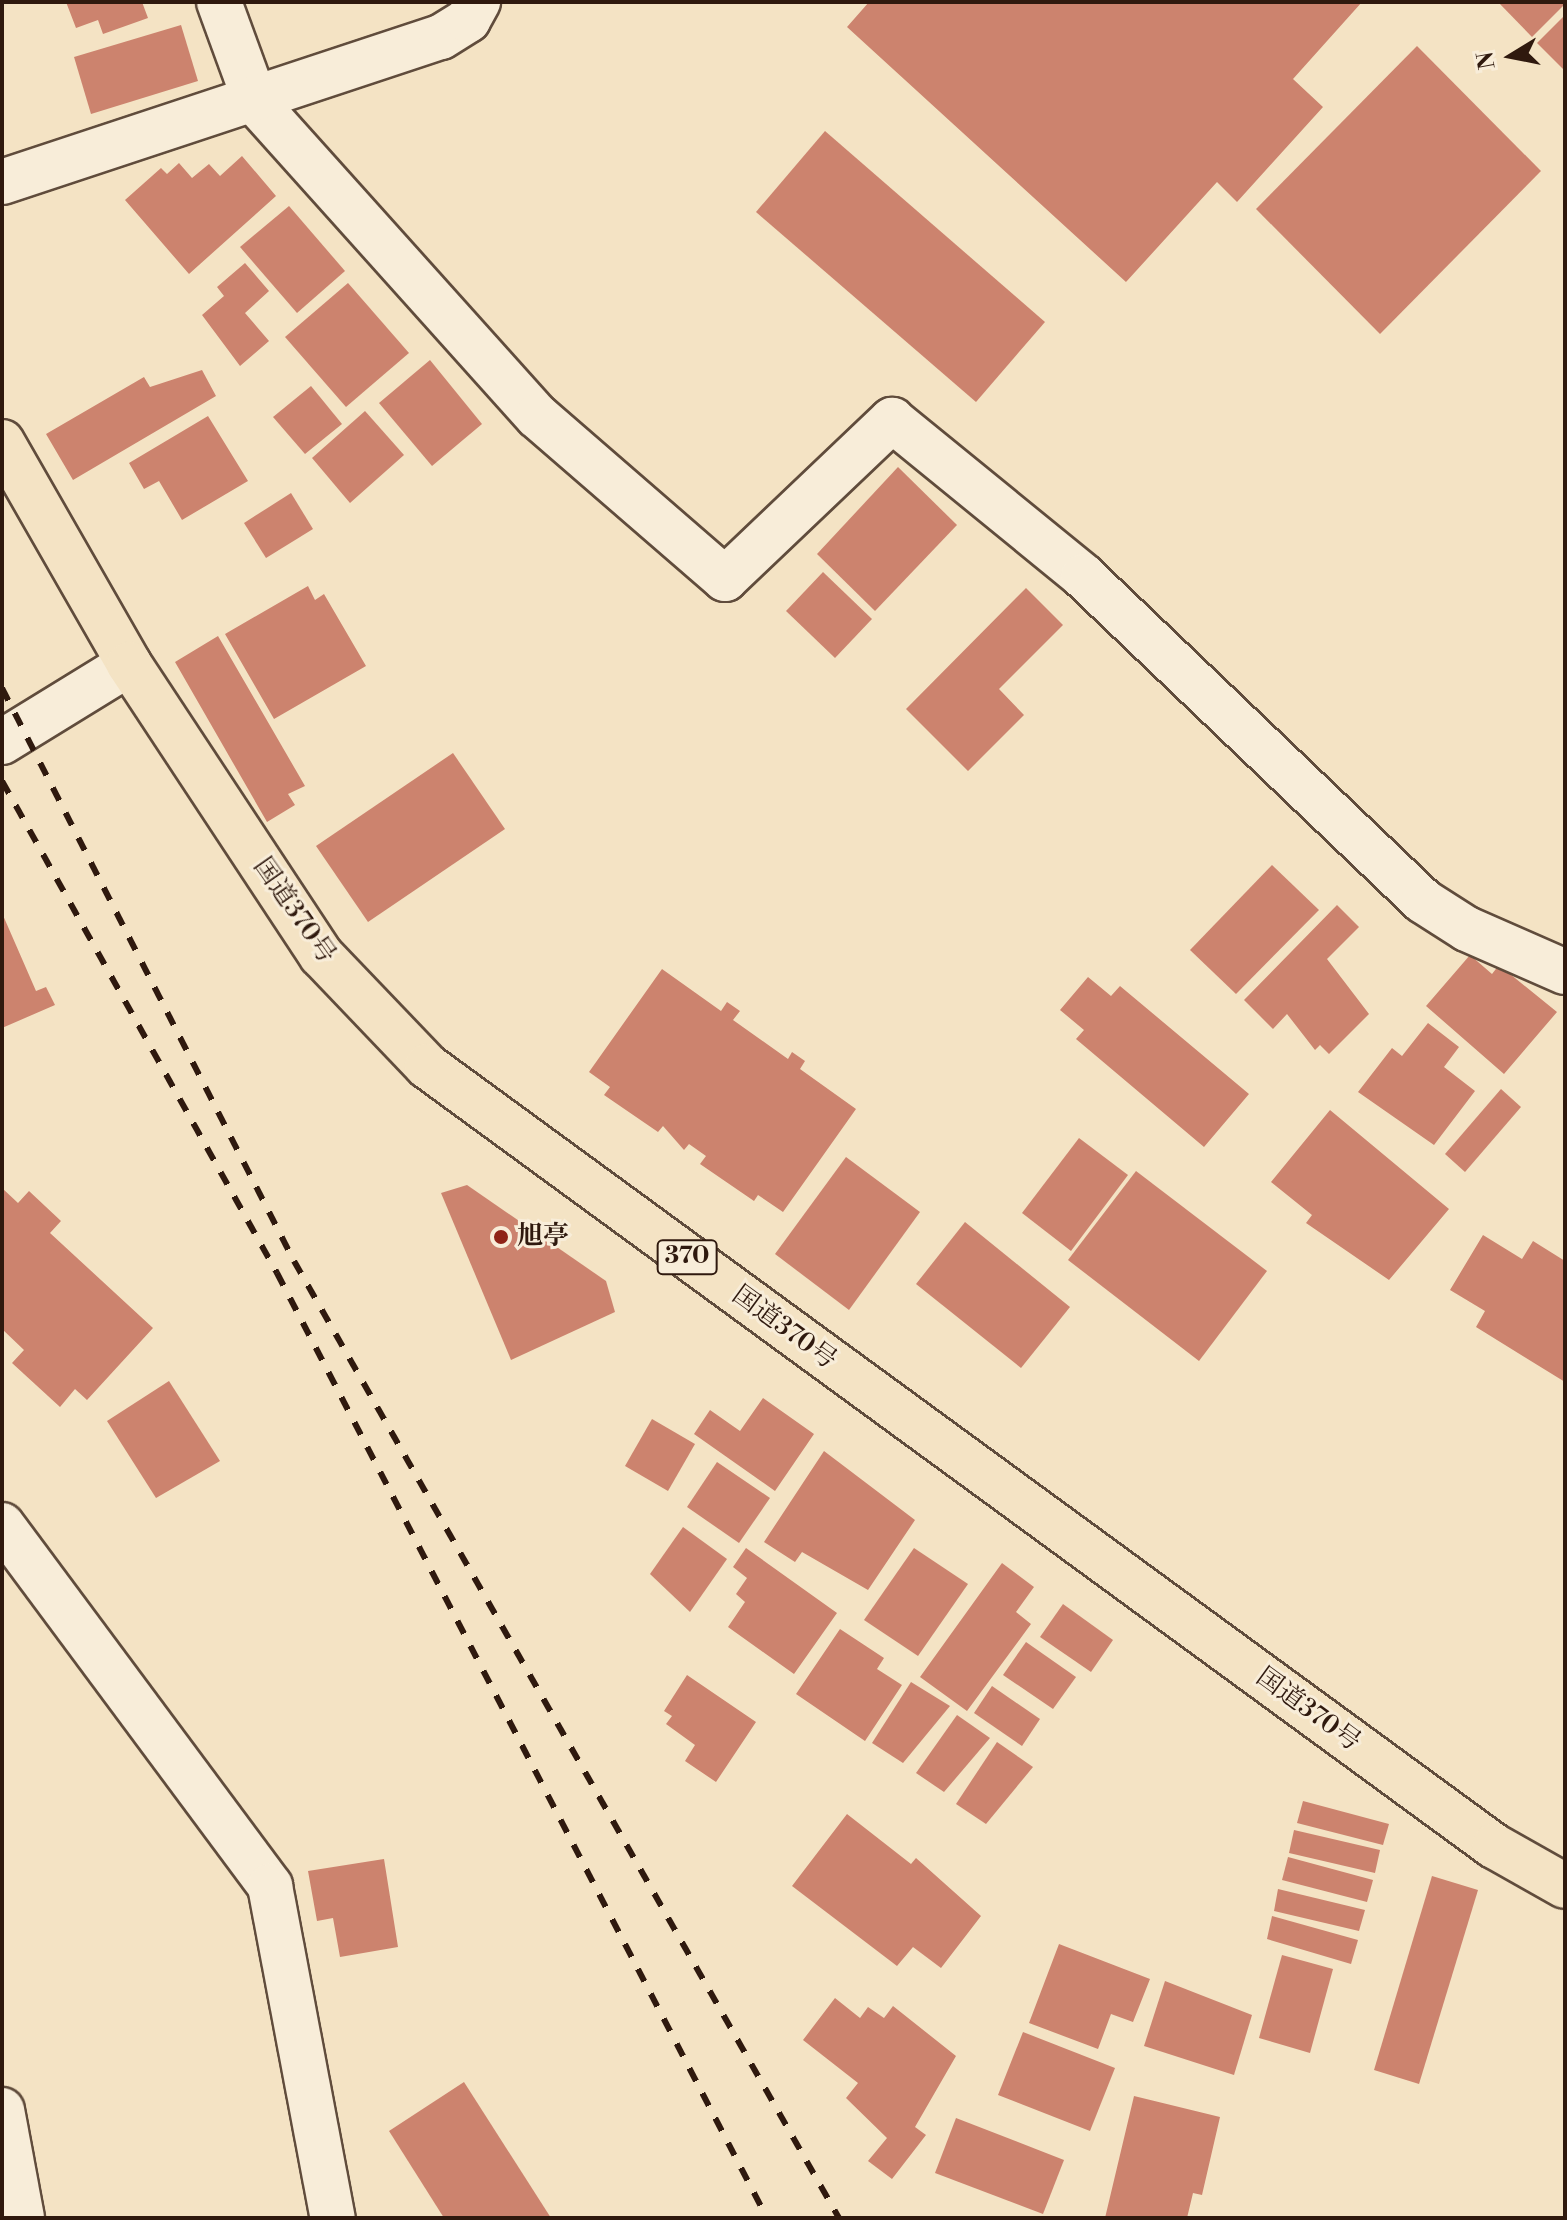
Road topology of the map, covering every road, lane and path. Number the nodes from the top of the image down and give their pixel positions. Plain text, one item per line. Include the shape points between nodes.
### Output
1 (219, 2) edge
2 (478, 2) edge
3 (256, 103) junction
4 (2, 182) edge
5 (2, 442) edge
6 (129, 664) junction
7 (2, 742) edge
8 (1565, 972) edge
9 (2, 1525) edge
10 (1565, 1886) edge
11 (2, 2110) edge
12 (22, 2218) edge
13 (333, 2218) edge

1 - 3 street
2 - 3 street via 456,31
3 - 4 street
3 - 8 street via 537,416 725,579 892,420 1083,576 1423,901 1467,929
5 - 6 highway, 国道370号 / 370
6 - 7 street
6 - 10 highway, 国道370号 / 370 via 321,955 427,1066 1494,1846
9 - 13 street via 270,1886
11 - 12 street

